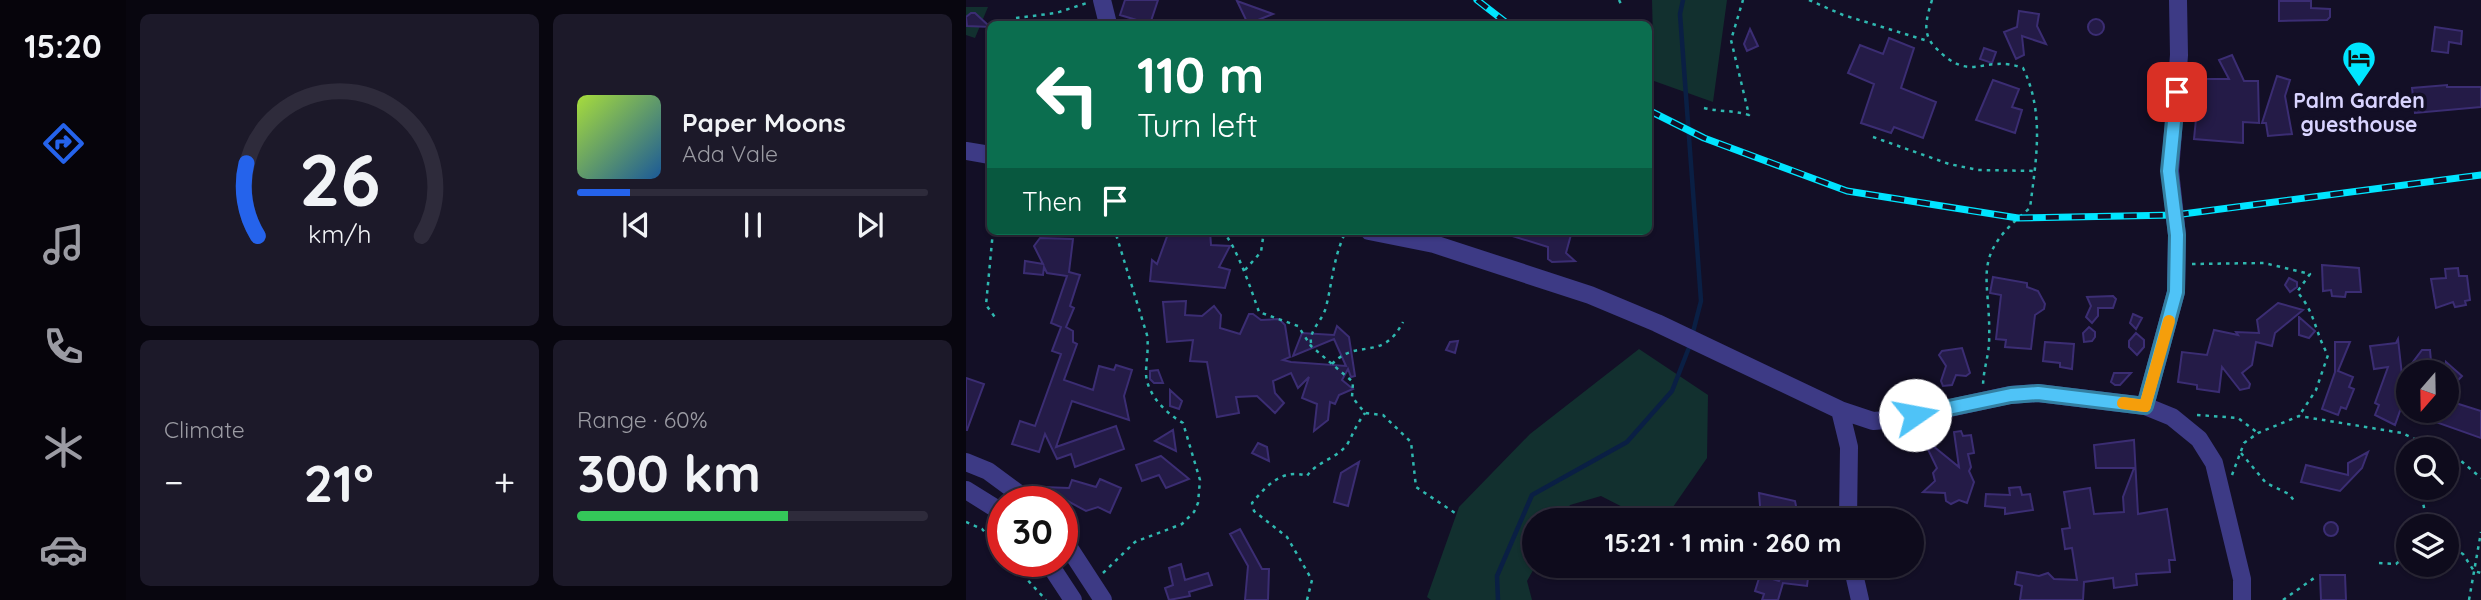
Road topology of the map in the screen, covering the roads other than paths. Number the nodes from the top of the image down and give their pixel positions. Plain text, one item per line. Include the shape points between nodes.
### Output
1 (1102, 0) edge
2 (2178, 0) edge
3 (1107, 21) edge
4 (966, 151) edge
5 (987, 154) edge
6 (1390, 235) edge
7 (2145, 406) junction
8 (1840, 410) junction
9 (1872, 421) junction
10 (1849, 447) junction
11 (966, 462) edge
12 (1008, 486) edge
13 (966, 490) edge
14 (987, 503) edge
15 (1848, 508) edge
16 (1078, 560) edge
17 (1058, 577) edge
18 (1855, 578) edge
19 (1073, 600) edge
20 (1103, 600) edge
21 (1860, 600) edge
22 (2242, 600) edge

1 - 3 street
2 - 7 street via 2179,55 2169,171 2178,264 2174,304
4 - 5 street
6 - 8 street via 1434,244 1590,295
7 - 9 street via 2063,394 2011,395
7 - 22 street via 2172,417 2199,439 2214,463 2242,579
8 - 9 street
8 - 10 street
9 - 10 street
10 - 15 street
11 - 12 street
13 - 14 street
16 - 20 street
17 - 19 street
18 - 21 street

